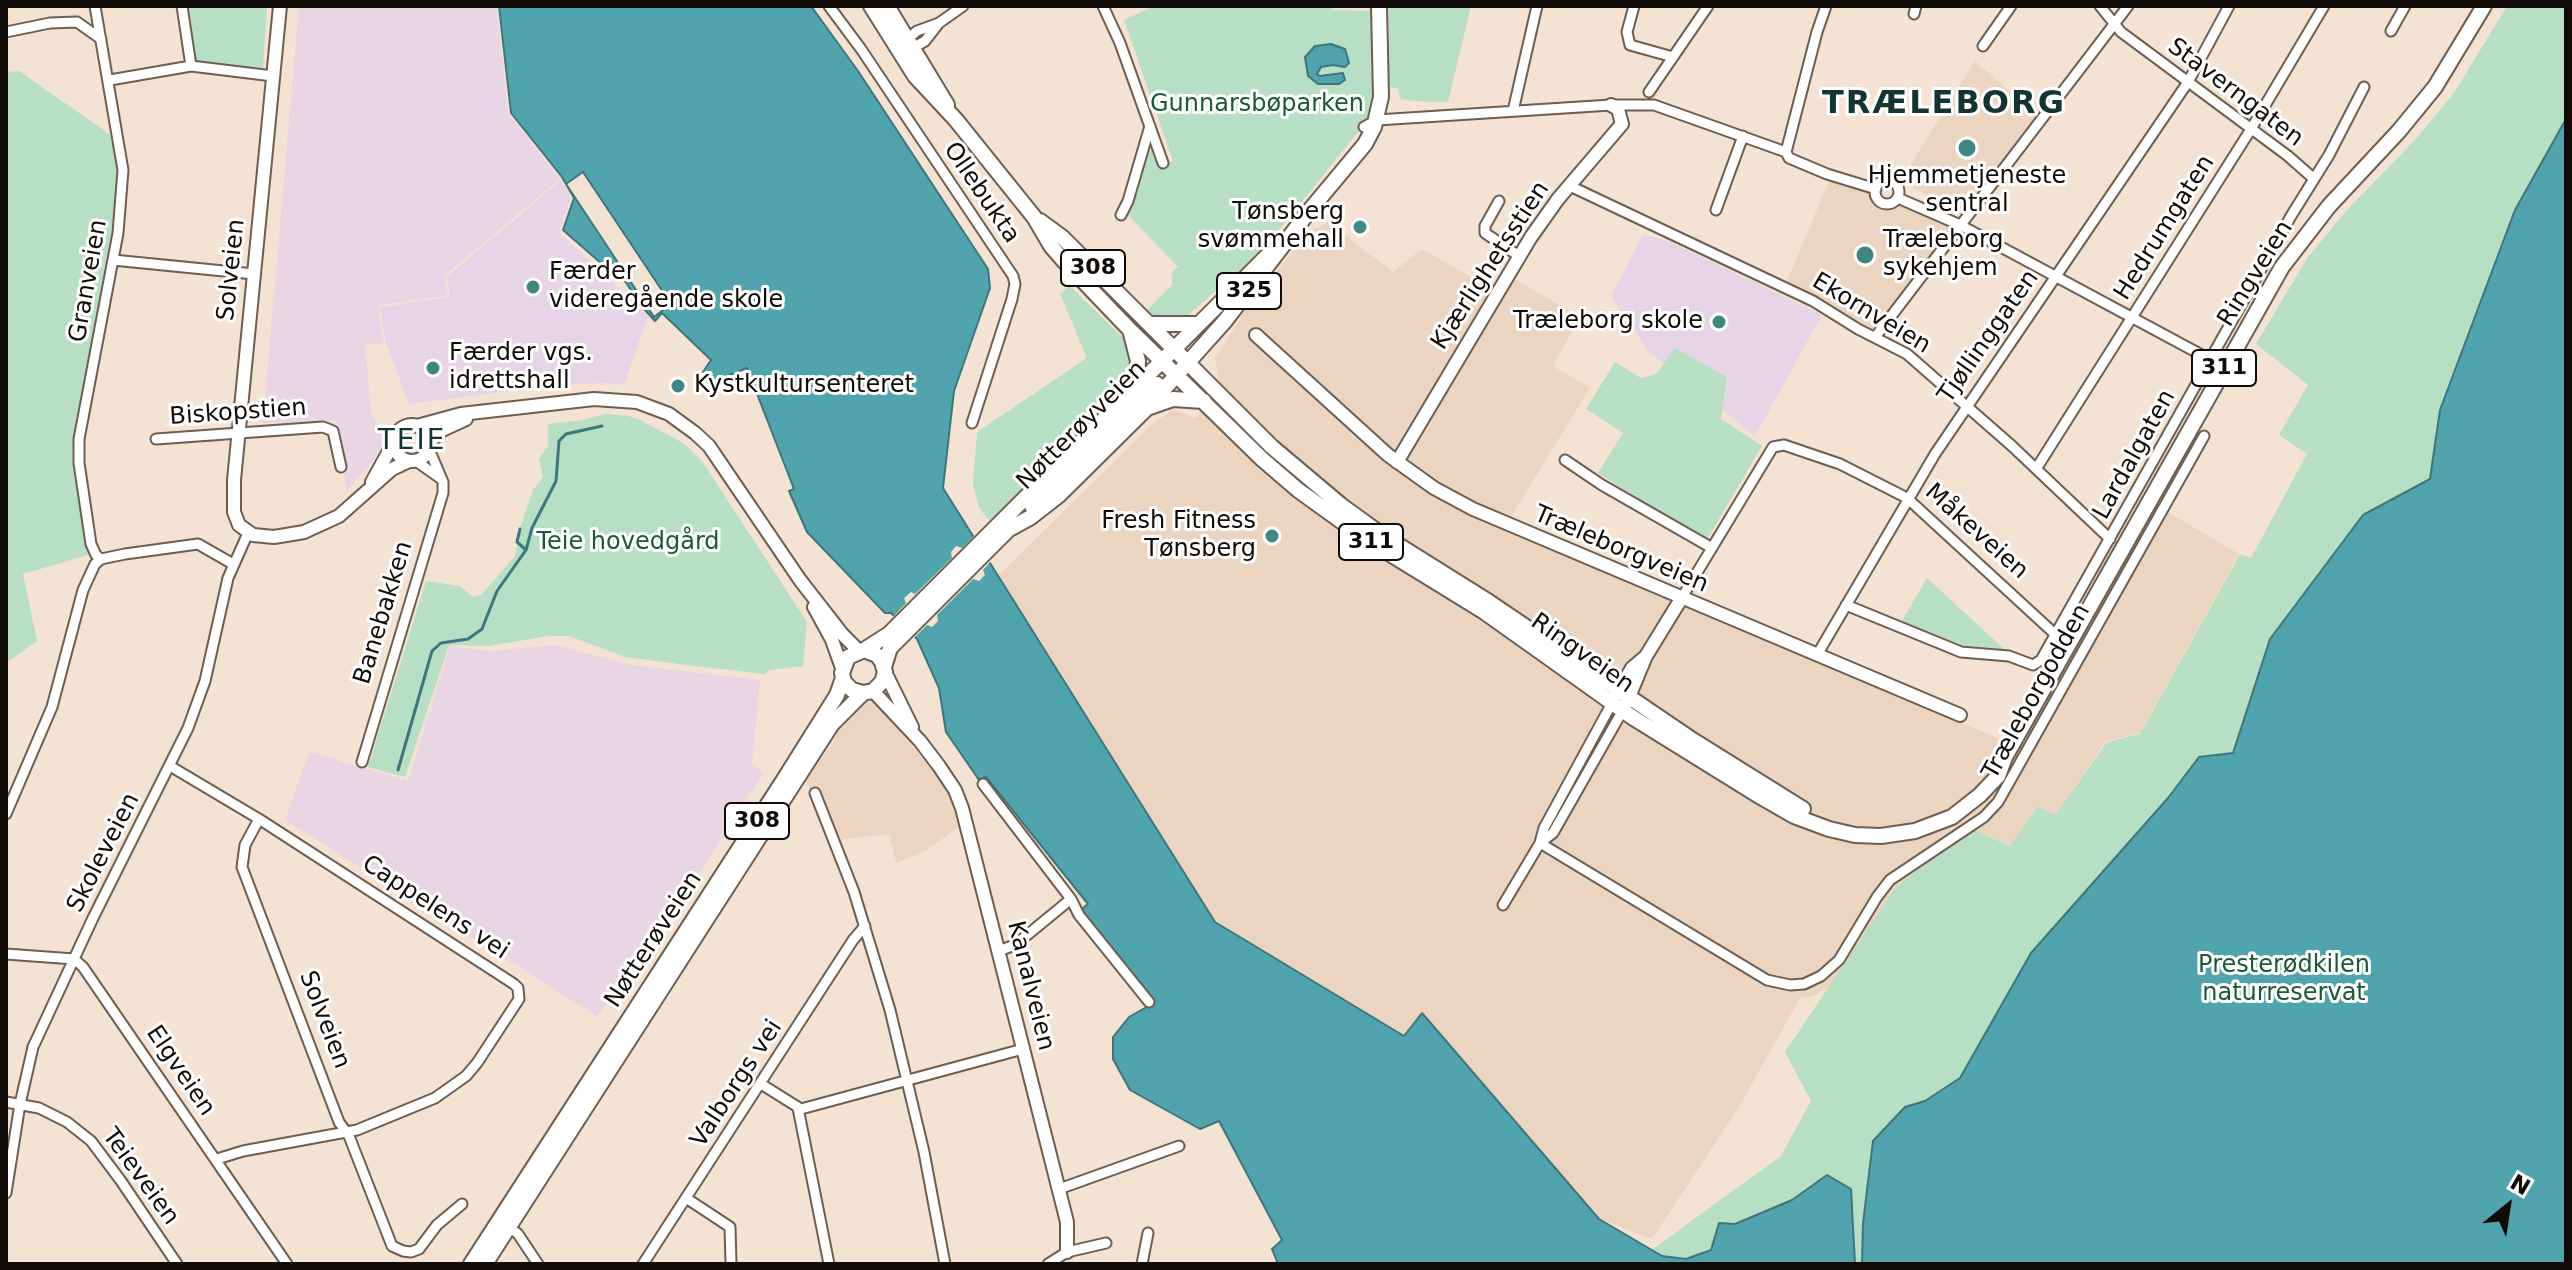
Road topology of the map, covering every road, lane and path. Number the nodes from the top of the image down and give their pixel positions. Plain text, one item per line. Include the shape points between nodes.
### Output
1 (95, 6) edge
2 (182, 6) edge
3 (280, 6) edge
4 (829, 6) edge
5 (871, 6) edge
6 (887, 6) edge
7 (963, 6) edge
8 (1103, 6) edge
9 (1379, 6) edge
10 (1537, 6) edge
11 (1634, 6) edge
12 (1708, 6) edge
13 (1826, 6) edge
14 (2011, 6) edge
15 (2100, 6) edge
16 (2128, 6) edge
17 (2229, 6) edge
18 (2324, 6) edge
19 (2405, 6) edge
20 (2484, 6) edge
21 (2115, 25) junction
22 (2391, 31) dead end
23 (6, 32) edge
24 (101, 39) junction
25 (911, 43) junction
26 (1983, 46) dead end
27 (897, 51) junction
28 (1673, 57) junction
29 (191, 66) junction
30 (273, 76) junction
31 (110, 80) junction
32 (2188, 82) junction
33 (2364, 87) dead end
34 (1649, 92) dead end
35 (1611, 105) junction
36 (1513, 111) junction
37 (956, 120) junction
38 (1370, 123) junction
39 (1150, 126) junction
40 (2251, 129) junction
41 (1743, 136) junction
42 (1786, 152) junction
43 (1163, 163) dead end
44 (2313, 178) junction
45 (1570, 186) junction
46 (1876, 189) junction
47 (1898, 198) junction
48 (1499, 201) dead end
49 (1716, 210) dead end
50 (1121, 215) dead end
51 (1305, 216) junction
52 (1034, 217) junction
53 (1960, 225) junction
54 (1519, 256) junction
55 (113, 260) junction
56 (254, 274) junction
57 (2055, 276) junction
58 (1214, 310) junction
59 (2132, 318) junction
60 (1149, 324) junction
61 (1198, 324) junction
62 (1130, 330) junction
63 (1256, 335) dead end
64 (1876, 336) junction
65 (2211, 360) junction
66 (1176, 362) junction
67 (1136, 388) junction
68 (1204, 401) junction
69 (1965, 406) junction
70 (1147, 408) junction
71 (480, 413) junction
72 (972, 423) dead end
73 (417, 426) junction
74 (238, 433) junction
75 (2204, 436) dead end
76 (156, 439) dead end
77 (393, 444) junction
78 (430, 446) junction
79 (1565, 460) dead end
80 (412, 461) junction
81 (1397, 462) junction
82 (341, 467) dead end
83 (2036, 469) junction
84 (440, 478) junction
85 (367, 492) junction
86 (1907, 498) junction
87 (1011, 528) junction
88 (248, 533) junction
89 (995, 536) junction
90 (2110, 539) junction
91 (1712, 548) junction
92 (101, 559) junction
93 (233, 564) junction
94 (800, 580) junction
95 (1681, 599) junction
96 (1846, 605) junction
97 (2056, 635) junction
98 (893, 638) junction
99 (861, 650) junction
100 (1817, 655) junction
101 (884, 669) junction
102 (842, 673) junction
103 (868, 692) junction
104 (1621, 700) junction
105 (1960, 715) dead end
106 (920, 741) junction
107 (362, 762) dead end
108 (170, 766) junction
109 (983, 784) dead end
110 (815, 793) dead end
111 (6, 814) edge
112 (259, 819) junction
113 (1540, 843) junction
114 (1071, 899) junction
115 (1503, 905) dead end
116 (865, 926) junction
117 (998, 951) junction
118 (6, 954) edge
119 (74, 959) junction
120 (1149, 1002) dead end
121 (1023, 1049) junction
122 (907, 1081) junction
123 (761, 1084) junction
124 (6, 1102) edge
125 (20, 1104) junction
126 (798, 1108) junction
127 (346, 1131) junction
128 (1179, 1146) dead end
129 (217, 1159) junction
130 (1059, 1189) junction
131 (6, 1193) edge
132 (686, 1198) junction
133 (462, 1204) dead end
134 (503, 1225) junction
135 (1148, 1233) dead end
136 (1106, 1243) dead end
137 (1066, 1258) edge
138 (177, 1264) edge
139 (287, 1264) edge
140 (471, 1264) edge
141 (485, 1264) edge
142 (538, 1264) edge
143 (643, 1264) edge
144 (731, 1264) edge
145 (829, 1264) edge
146 (945, 1264) edge
147 (1048, 1264) edge
148 (1142, 1264) edge

1 - 24 street, Granveien
2 - 29 street
3 - 30 street, Solveien
4 - 72 street, Ollebukta via 1013,276 1012,299
5 - 27 main road, 308
6 - 25 main road, 308
7 - 25 street via 925,41
8 - 39 street
9 - 38 main road, 325 via 1382,90
10 - 36 street
11 - 28 street via 1627,32 1630,45
12 - 28 street
13 - 42 street
14 - 26 street
15 - 21 street, Staverngaten
16 - 21 street
17 - 32 street, Tjøllinggaten
18 - 40 street, Hedrumgaten
19 - 22 street
20 - 104 main road, Ringveien / 311 via 2435,87 2282,267 1991,784 1952,817 1903,834 1855,835 1811,823
21 - 32 street, Staverngaten
21 - 53 street
23 - 24 street via 77,22
24 - 31 street, Granveien
25 - 27 street
25 - 37 main road, 308
27 - 37 main road, 308
28 - 34 street
29 - 30 street
29 - 31 street
30 - 56 street, Solveien
31 - 55 street, Granveien via 123,170
32 - 40 street, Staverngaten
32 - 57 street, Tjøllinggaten
33 - 44 street, Lardalgaten
35 - 36 street
35 - 41 street via 1654,105
35 - 45 street, Kjærlighetsstien via 1618,109 1622,124
36 - 38 street
37 - 52 main road, 308
38 - 51 main road, 325 via 1365,144
39 - 43 street
39 - 50 street
40 - 44 street, Staverngaten
40 - 59 street, Hedrumgaten
41 - 42 street
41 - 49 street
42 - 46 street via 1789,158
44 - 65 street, Lardalgaten
45 - 54 street, Kjærlighetsstien
45 - 64 street, Ekornveien
46 - 47 street via 1883,203
46 - 47 street via 1884,181 1895,182
47 - 53 street
48 - 54 street via 1485,233
51 - 58 main road, 325
51 - 66 main road, 325 via 1266,271
52 - 60 main road, 308 via 1063,238
52 - 62 main road, 308 via 1057,253
53 - 57 street
53 - 64 street
54 - 81 street, Kjærlighetsstien
55 - 56 street
55 - 92 street, Granveien via 79,439 91,544
56 - 74 street, Solveien
57 - 59 street
57 - 69 street, Tjøllinggaten
58 - 61 main road, 325
58 - 66 main road, 325
59 - 65 street
59 - 83 street, Hedrumgaten
60 - 61 main road
60 - 66 main road, 308
61 - 66 main road, 325
62 - 66 main road, 308
62 - 67 main road via 1138,361
63 - 81 street, Træleborgveien
64 - 69 street, Ekornveien via 1907,354
65 - 90 street, Lardalgaten
66 - 67 main road, Nøtterøyveien / 308
66 - 68 main road, Ringveien / 311
66 - 70 main road, Nøtterøyveien / 308
66 - 87 main road, Nøtterøyveien / 308
66 - 104 main road, Ringveien / 311 via 1373,529 1489,602
67 - 89 main road, Nøtterøyveien / 308
68 - 70 main road via 1173,399
68 - 104 main road, Ringveien / 311 via 1262,459 1327,512
69 - 83 street, Ekornveien
69 - 86 street, Tjøllinggaten
70 - 87 main road, Nøtterøyveien / 308 via 1058,496
71 - 73 street
71 - 78 street via 440,431
71 - 94 street via 607,399 637,402 669,414 709,446
73 - 77 street via 402,428
73 - 78 street, Banebakken via 426,431
74 - 76 street, Biskopstien
74 - 82 street, Biskopstien via 329,428 336,437
74 - 88 street, Solveien via 233,505 236,520
75 - 113 street, Træleborgodden via 1998,802 1890,880 1839,960 1821,976 1804,984 1767,980
77 - 80 street via 398,455
77 - 85 street
78 - 80 street
78 - 84 street, Banebakken
79 - 91 street
80 - 84 street
80 - 85 street via 392,469
81 - 95 street, Træleborgveien via 1495,521
83 - 90 street, Ekornveien
84 - 107 street, Banebakken via 440,505
85 - 88 street via 339,516 304,532 274,537
86 - 91 street, Måkeveien via 1840,464 1784,445 1773,447
86 - 96 street, Tjøllinggaten
86 - 97 street, Måkeveien
87 - 89 main road, Nøtterøyveien / 308
88 - 93 street, Skoleveien
89 - 98 main road, 308
90 - 97 street, Lardalgaten
91 - 95 street, Måkeveien
92 - 93 street via 198,544
92 - 111 street via 88,577 52,707
93 - 108 street, Skoleveien via 205,681
94 - 99 street
94 - 102 street via 832,640
95 - 100 street, Træleborgveien
95 - 104 street, Måkeveien via 1646,656 1632,668
96 - 97 street, Lardalgaten via 1961,652 2009,656 2033,665
96 - 100 street, Tjøllinggaten
98 - 99 main road, 308
98 - 101 main road, 308
99 - 101 main road via 877,655
99 - 102 main road, 308 via 848,657
100 - 105 street, Træleborgveien
101 - 103 main road, 308 via 882,682
101 - 106 street, Kanalveien
102 - 103 main road via 852,690
102 - 134 main road, Nøtterøveien / 308 via 837,695
103 - 106 street, Kanalveien
103 - 134 main road, Nøtterøveien / 308 via 832,724
104 - 113 street via 1553,833
106 - 117 street, Kanalveien via 962,808
108 - 112 street
108 - 119 street, Skoleveien
109 - 114 street
110 - 116 street
112 - 127 street, Solveien via 245,845 242,867
112 - 127 street, Cappelens vei via 514,984 520,994 477,1063 450,1088 418,1106
113 - 115 street
114 - 117 street via 1015,945
114 - 120 street
116 - 122 street
116 - 123 street, Valborgs vei
117 - 121 street, Kanalveien
118 - 119 street
119 - 125 street, Skoleveien via 33,1047
119 - 129 street, Elgveien
121 - 122 street
121 - 130 street, Kanalveien
122 - 126 street
122 - 146 street
123 - 126 street
123 - 132 street, Valborgs vei
124 - 125 street, Teieveien
125 - 131 street, Skoleveien
125 - 138 street, Teieveien via 67,1122 91,1141
126 - 145 street
127 - 129 street, Cappelens vei
127 - 133 street, Solveien via 396,1249 419,1249
128 - 130 street
129 - 139 street, Elgveien
130 - 137 street, Kanalveien via 1069,1233
132 - 143 street, Valborgs vei
132 - 144 street via 730,1227
134 - 140 main road, 308
134 - 141 main road, 308
134 - 142 street via 518,1234
135 - 148 street
136 - 137 street
137 - 147 street

